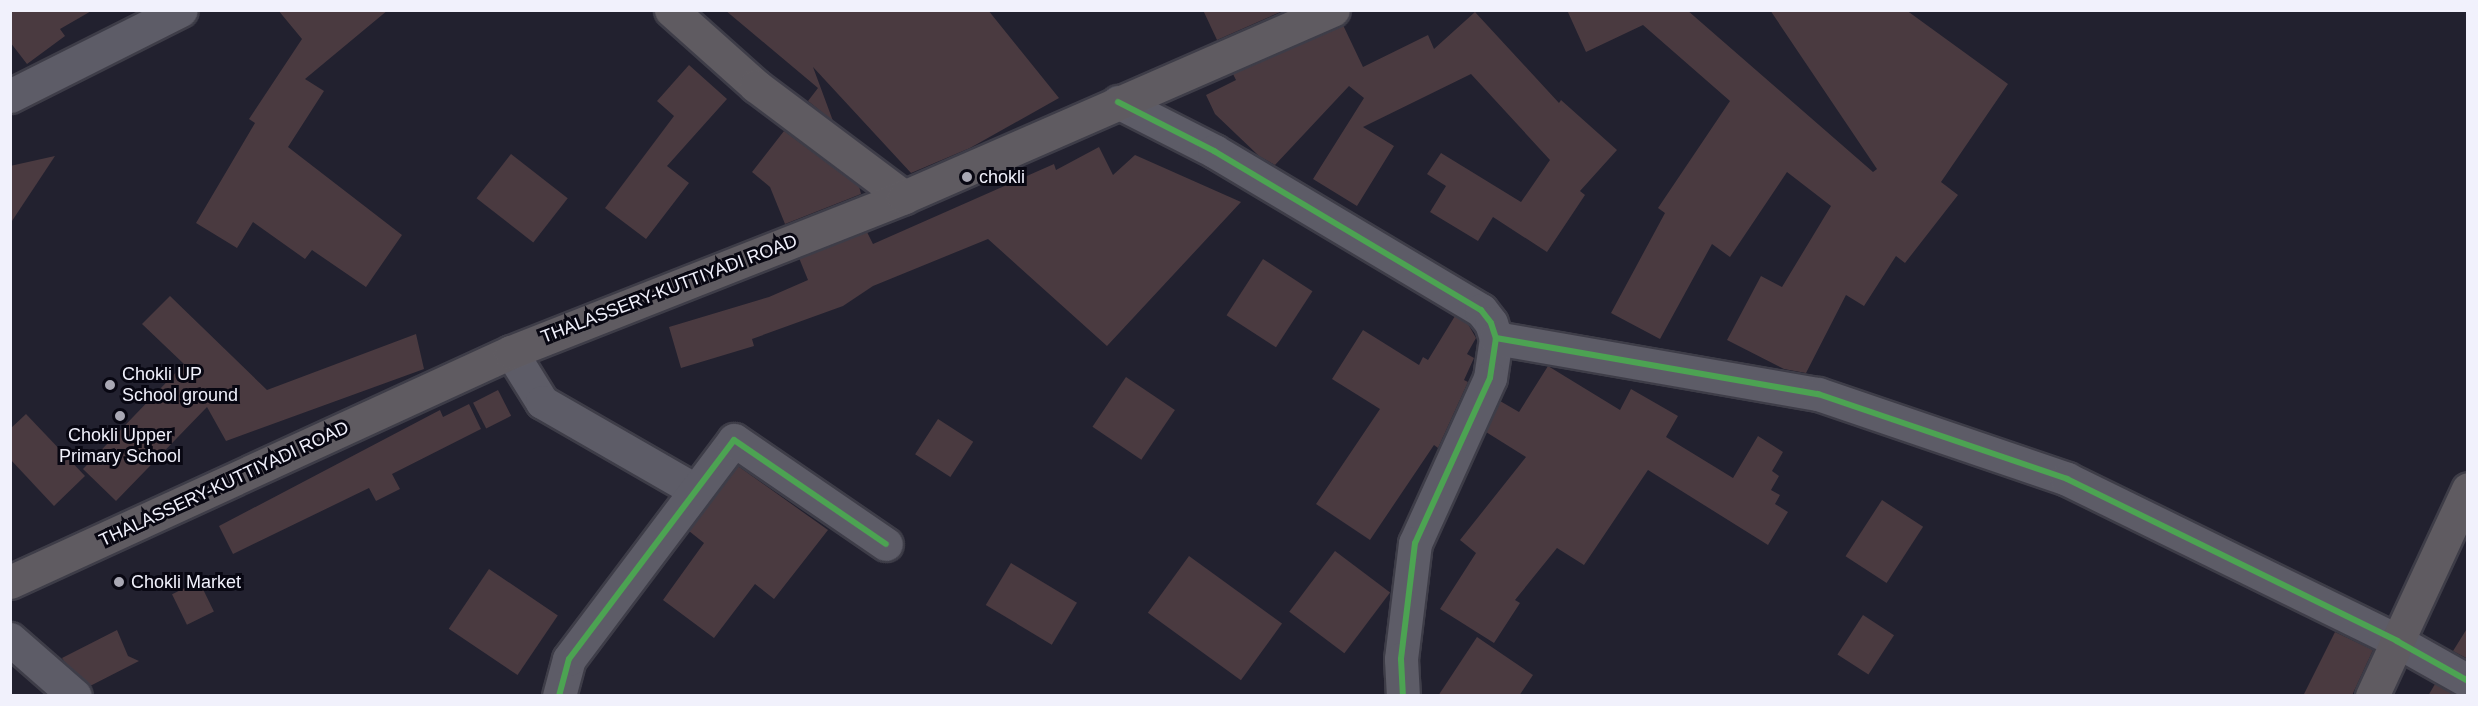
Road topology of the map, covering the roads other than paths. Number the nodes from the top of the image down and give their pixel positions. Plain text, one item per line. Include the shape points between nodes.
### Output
1 (181, 10) edge
2 (671, 10) edge
3 (1333, 10) edge
4 (10, 96) edge
5 (1118, 102) junction
6 (904, 197) junction
7 (1496, 338) junction
8 (511, 352) junction
9 (2468, 489) edge
10 (695, 490) junction
11 (886, 544) dead end
12 (10, 582) edge
13 (10, 639) edge
14 (2397, 641) junction
15 (2468, 681) edge
16 (75, 696) edge
17 (559, 696) edge
18 (1404, 696) edge
19 (2372, 696) edge

1 - 4 street
2 - 6 main road via 756,86
3 - 5 main road, THALASSERY-KUTTIYADI ROAD
5 - 6 main road, THALASSERY-KUTTIYADI ROAD
5 - 7 street via 1214,151 1481,310
6 - 8 main road, THALASSERY-KUTTIYADI ROAD
7 - 14 street via 1830,398 2067,479
7 - 18 street via 1490,378 1415,543 1401,659
8 - 10 street via 542,402
8 - 12 main road, THALASSERY-KUTTIYADI ROAD
9 - 14 main road
10 - 11 street via 734,440
10 - 17 street via 569,659
13 - 16 street
14 - 15 street
14 - 19 main road

